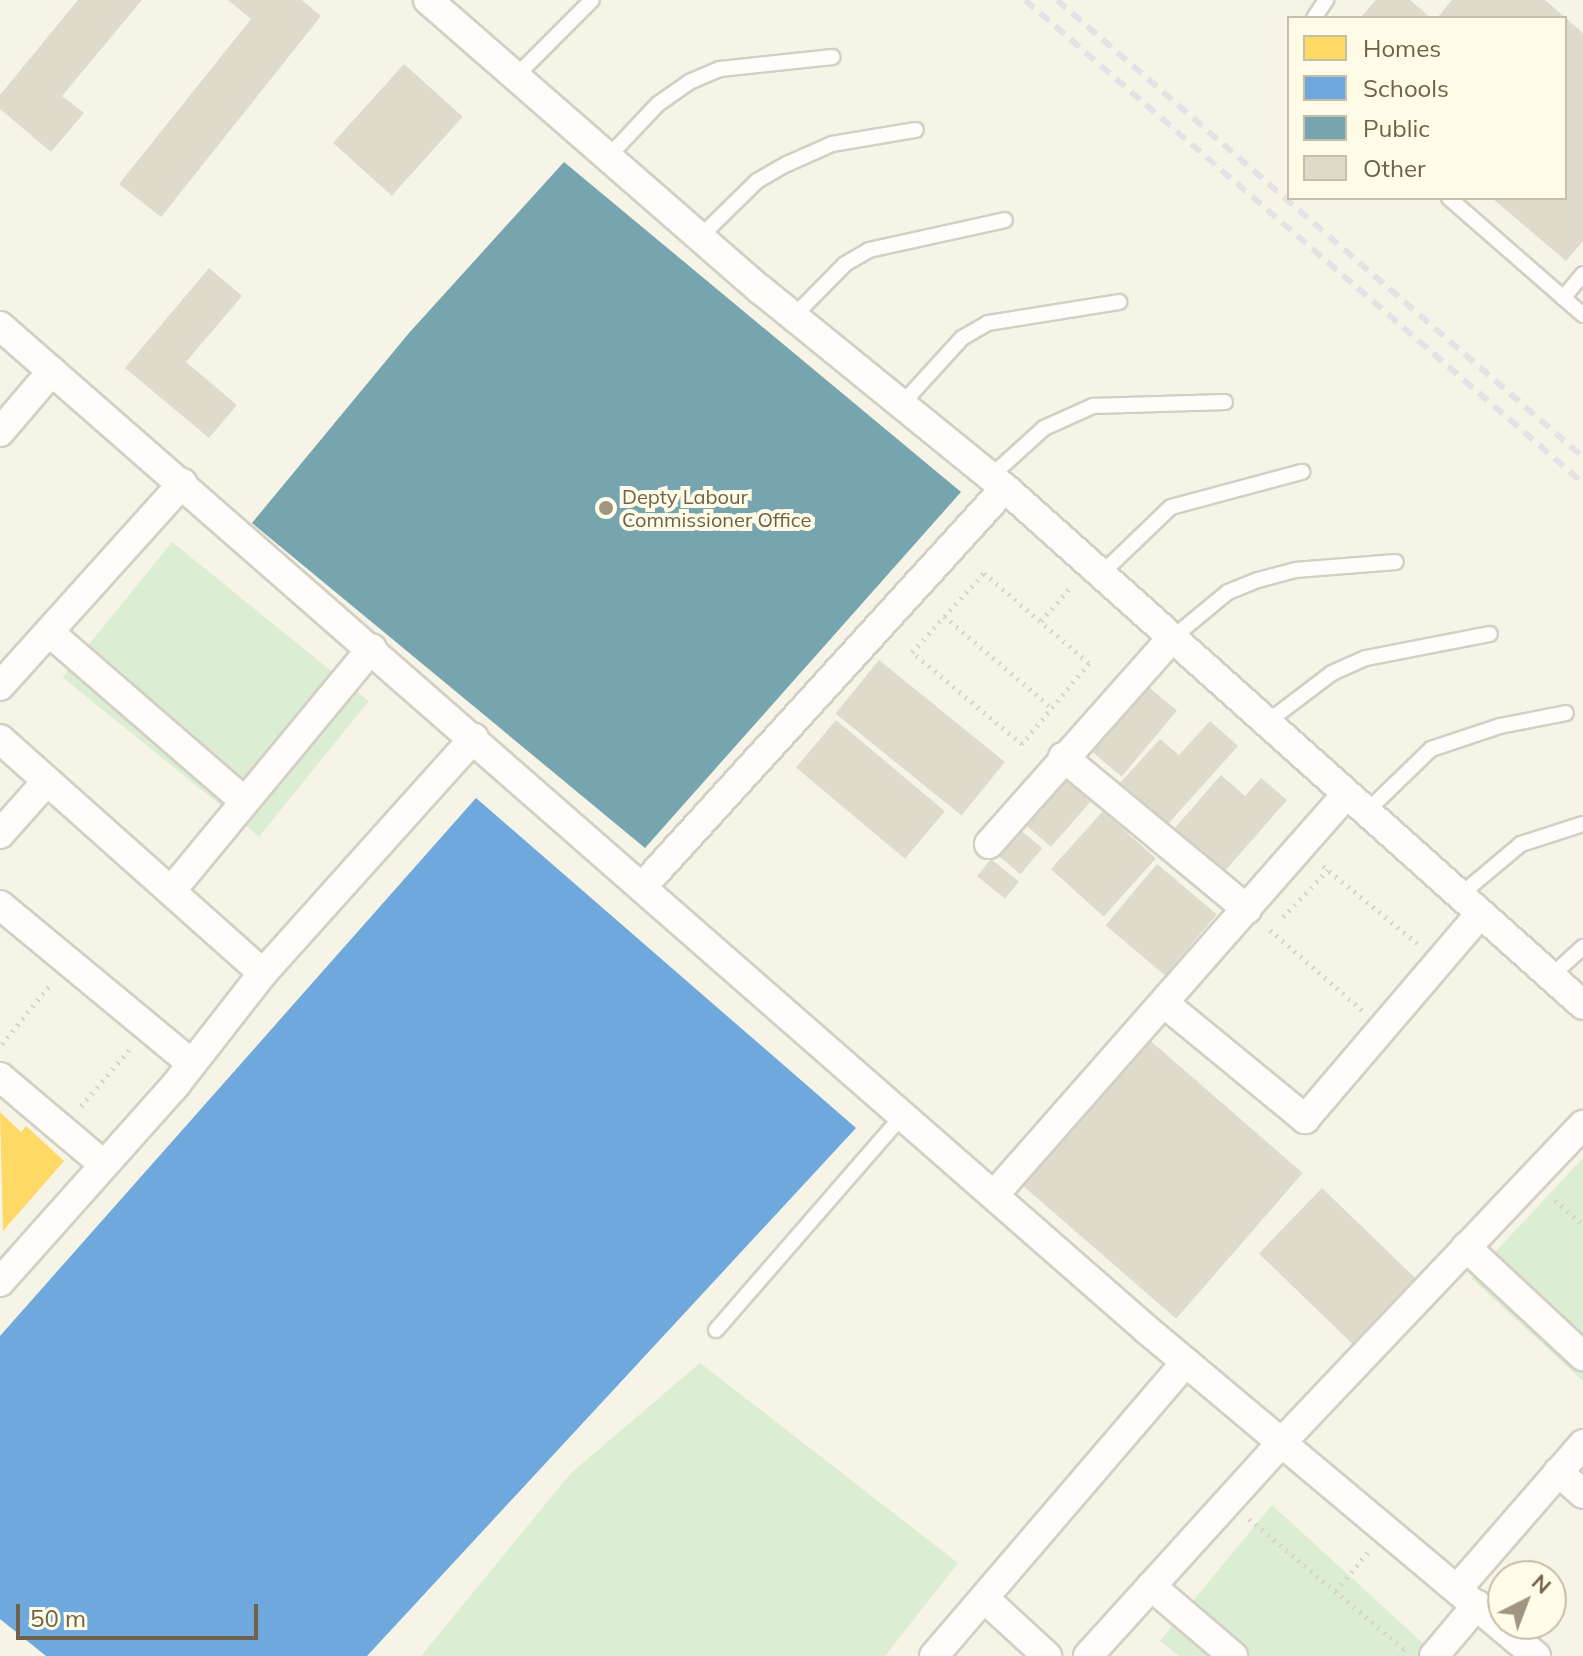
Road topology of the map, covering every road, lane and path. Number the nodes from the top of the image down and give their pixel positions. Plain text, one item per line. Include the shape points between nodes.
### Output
1 (428, 0) edge
2 (592, 0) edge
3 (832, 57) dead end
4 (516, 76) junction
5 (916, 130) dead end
6 (608, 157) junction
7 (1451, 200) edge
8 (1005, 220) dead end
9 (700, 237) junction
10 (1583, 274) edge
11 (1563, 298) junction
12 (1119, 302) dead end
13 (1583, 315) edge
14 (793, 317) junction
15 (0, 326) edge
16 (52, 371) junction
17 (1225, 402) dead end
18 (901, 405) junction
19 (0, 432) edge
20 (1302, 472) dead end
21 (183, 483) junction
22 (997, 483) junction
23 (1396, 562) dead end
24 (1095, 570) junction
25 (944, 616) junction
26 (1041, 621) junction
27 (49, 632) junction
28 (1490, 634) dead end
29 (1171, 639) junction
30 (372, 648) junction
31 (0, 686) edge
32 (1052, 708) junction
33 (1566, 713) dead end
34 (1265, 724) junction
35 (474, 738) junction
36 (0, 739) edge
37 (1063, 757) junction
38 (47, 781) junction
39 (243, 800) junction
40 (1355, 804) junction
41 (1583, 824) edge
42 (0, 834) edge
43 (989, 844) dead end
44 (643, 886) junction
45 (171, 891) junction
46 (0, 905) edge
47 (1469, 905) junction
48 (1247, 909) junction
49 (1583, 947) edge
50 (1412, 958) dead end
51 (263, 973) junction
52 (1550, 977) junction
53 (63, 992) dead end
54 (1164, 1003) junction
55 (1376, 1003) dead end
56 (1583, 1005) edge
57 (119, 1040) dead end
58 (1, 1043) edge
59 (192, 1064) junction
60 (6, 1065) edge
61 (66, 1101) dead end
62 (903, 1115) junction
63 (1583, 1125) edge
64 (104, 1165) junction
65 (1564, 1190) dead end
66 (994, 1195) junction
67 (1555, 1200) junction
68 (1545, 1211) dead end
69 (1583, 1225) edge
70 (1466, 1247) junction
71 (0, 1282) edge
72 (716, 1330) dead end
73 (1583, 1356) edge
74 (1186, 1362) junction
75 (1282, 1442) junction
76 (1583, 1444) edge
77 (1558, 1472) junction
78 (1583, 1494) edge
79 (1387, 1529) junction
80 (1238, 1530) dead end
81 (1151, 1586) junction
82 (1336, 1591) junction
83 (1468, 1596) junction
84 (984, 1598) junction
85 (934, 1656) edge
86 (1047, 1656) edge
87 (1088, 1656) edge
88 (1233, 1656) edge
89 (1399, 1656) edge
90 (1434, 1656) edge
91 (1536, 1656) edge

1 - 4 street
2 - 4 lane
3 - 6 lane via 720,69 689,82 658,104
4 - 6 street
5 - 9 lane via 832,144 787,164 757,181
6 - 9 street
7 - 11 lane
8 - 14 lane via 869,250 845,264
9 - 14 street
10 - 11 lane
11 - 13 lane
12 - 18 lane via 988,323 962,338
14 - 18 street
15 - 16 street
16 - 19 street
16 - 21 street
17 - 22 lane via 1093,406 1044,428
18 - 22 street
20 - 24 lane via 1171,507
21 - 27 street
21 - 30 street
22 - 24 street
22 - 44 street
23 - 29 lane via 1295,570 1258,580 1228,592
24 - 26 path
24 - 29 street
25 - 26 path via 984,573
25 - 32 path
25 - 32 path via 912,652 1022,744
26 - 32 path via 1089,663
27 - 31 street
27 - 39 street
28 - 34 lane via 1366,658 1332,673
29 - 34 street
29 - 37 street
30 - 35 street
30 - 39 street
33 - 40 lane via 1500,726 1431,749
34 - 40 street
35 - 44 street
35 - 51 street
36 - 38 street
37 - 43 street
37 - 48 street
38 - 42 street
38 - 45 street
39 - 45 street
40 - 47 street
40 - 48 street
41 - 47 lane via 1521,844
44 - 62 street
45 - 51 street
46 - 59 street
47 - 52 street
47 - 54 street via 1305,1119
48 - 54 street
49 - 52 lane
50 - 55 path via 1422,947 1328,870 1268,933 1366,1014
51 - 59 street
52 - 56 street
53 - 58 path via 52,982
54 - 66 street
57 - 61 path via 130,1049 77,1110
58 - 60 path
59 - 64 street
60 - 64 street
62 - 66 street
62 - 72 lane
63 - 70 street
64 - 71 street
65 - 67 path
66 - 74 street
67 - 68 path
67 - 69 path
70 - 73 street
70 - 75 street
74 - 75 street
74 - 84 street
75 - 79 street
75 - 81 street
76 - 77 street
77 - 78 street
77 - 83 street
79 - 82 path
79 - 83 street
80 - 82 path via 1247,1518
81 - 87 street
81 - 88 street
82 - 89 path via 1404,1649
83 - 90 street
83 - 91 street
84 - 85 street
84 - 86 street

